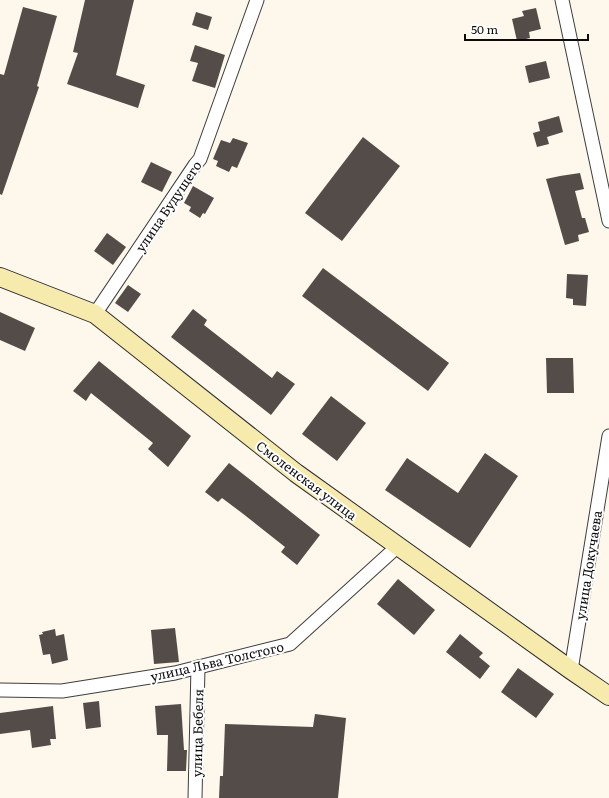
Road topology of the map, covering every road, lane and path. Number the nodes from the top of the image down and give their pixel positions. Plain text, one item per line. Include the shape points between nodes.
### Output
1 (257, 0) edge
2 (562, 0) edge
3 (609, 221) edge
4 (0, 277) edge
5 (95, 314) junction
6 (609, 436) edge
7 (398, 546) junction
8 (198, 668) junction
9 (570, 670) junction
10 (0, 690) edge
11 (609, 696) edge
12 (195, 798) edge

1 - 5 street, улица Будущего via 200,159
2 - 3 street
4 - 5 main road, Смоленская улица
5 - 7 main road, Смоленская улица via 296,473
6 - 9 street, улица Докучаева
7 - 8 street, улица Льва Толстого via 290,644
7 - 9 main road, Смоленская улица
8 - 10 street, улица Льва Толстого via 62,691
8 - 12 street, улица Бебеля
9 - 11 main road, Смоленская улица

